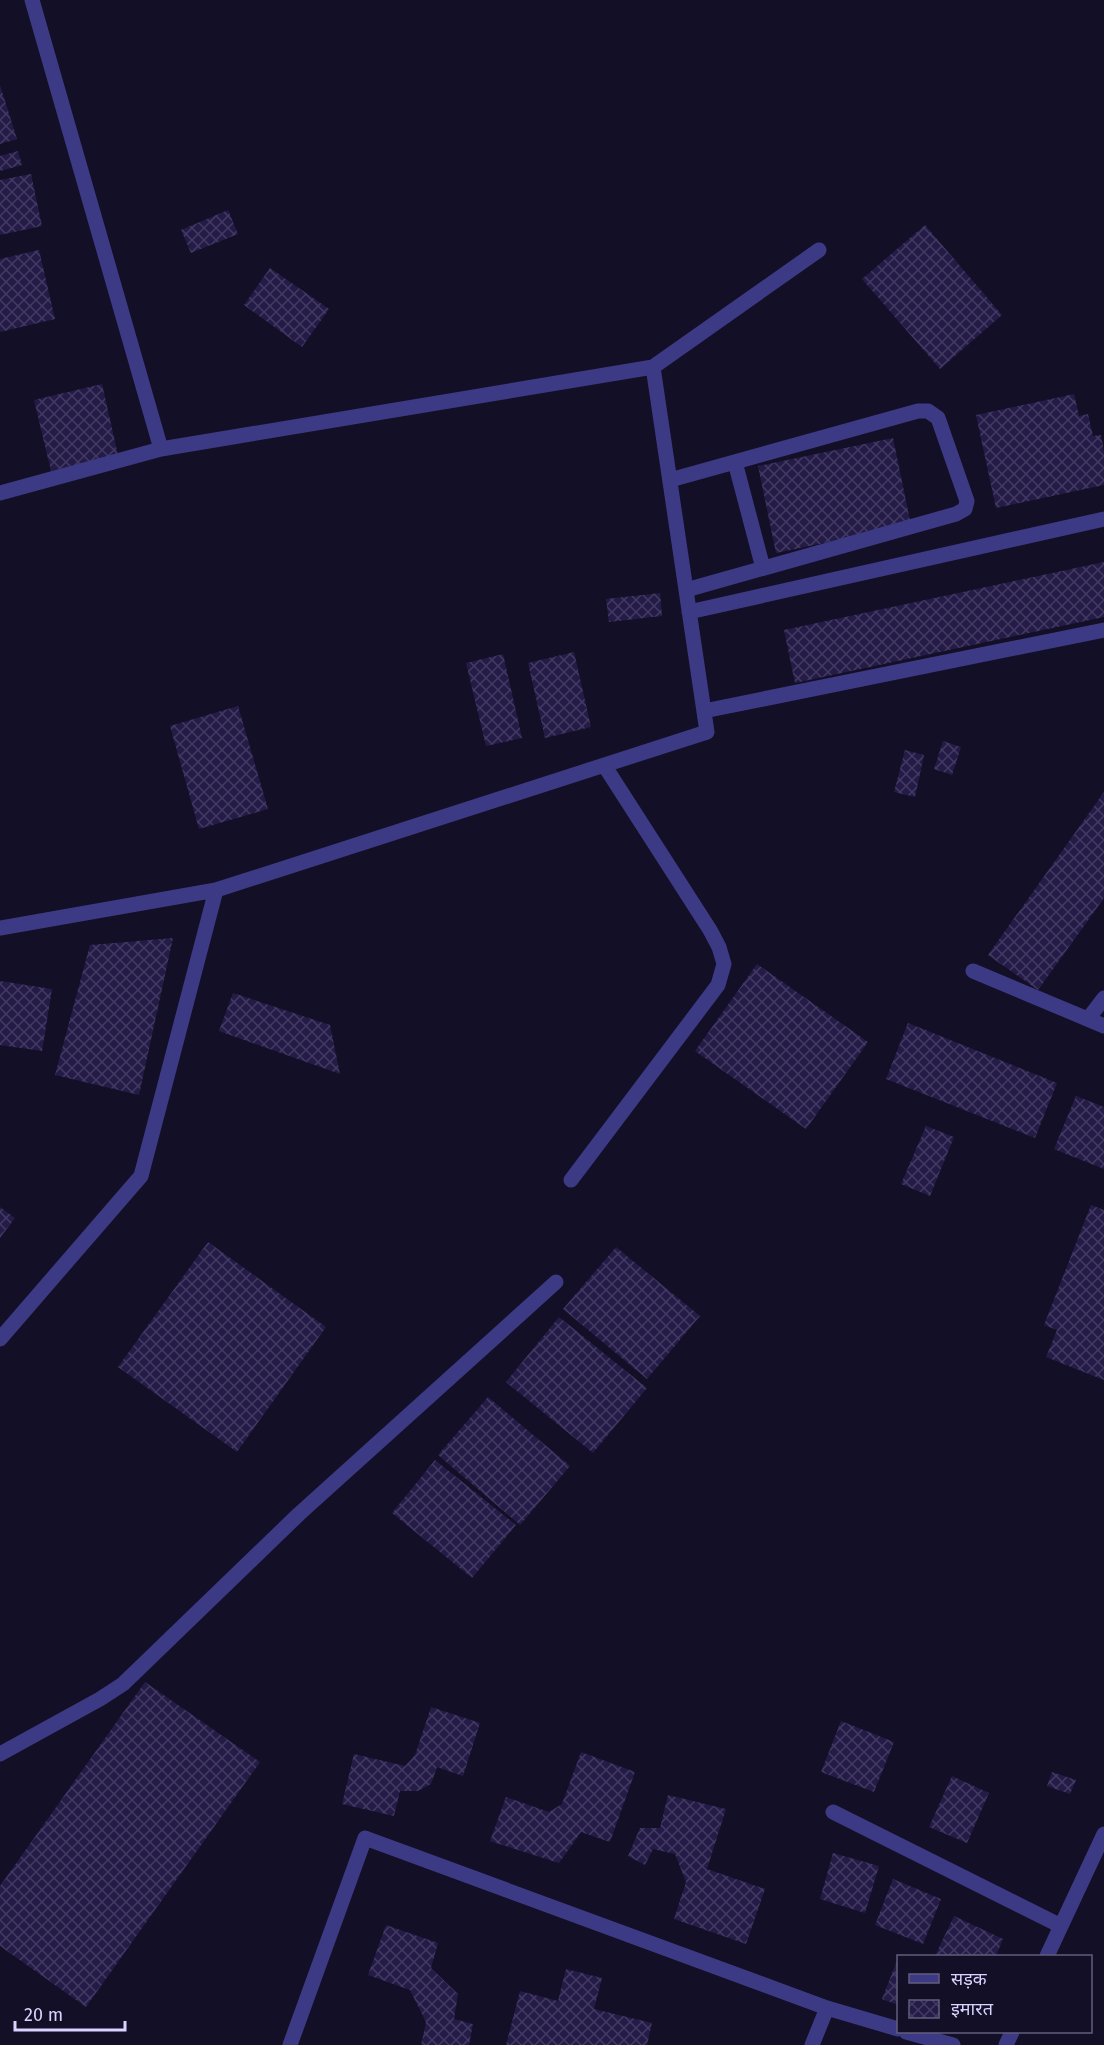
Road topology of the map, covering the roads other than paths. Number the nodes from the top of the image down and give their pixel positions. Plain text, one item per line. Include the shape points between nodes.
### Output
1 (32, 0) edge
2 (819, 250) dead end
3 (653, 367) junction
4 (160, 449) junction
5 (735, 462) junction
6 (670, 480) junction
7 (0, 493) edge
8 (1104, 519) edge
9 (763, 568) junction
10 (686, 590) junction
11 (689, 612) junction
12 (1104, 630) edge
13 (704, 711) junction
14 (604, 765) junction
15 (216, 890) junction
16 (0, 928) edge
17 (973, 971) dead end
18 (1104, 998) edge
19 (1088, 1019) junction
20 (1104, 1026) edge
21 (571, 1180) dead end
22 (556, 1282) dead end
23 (0, 1339) edge
24 (0, 1754) edge
25 (833, 1812) dead end
26 (1104, 1834) edge
27 (1061, 1926) junction
28 (1047, 1955) edge
29 (827, 2008) junction
30 (897, 2029) edge
31 (913, 2033) edge
32 (290, 2045) edge
33 (812, 2045) edge
34 (953, 2045) edge

1 - 4 street
2 - 3 street
3 - 4 street
3 - 6 street
4 - 7 street
5 - 6 street
5 - 9 street
5 - 9 street via 928,411 938,418 967,501 965,509 956,514
6 - 10 street
8 - 11 street
9 - 10 street
10 - 11 street
11 - 13 street
12 - 13 street
13 - 14 street via 707,732
14 - 15 street
14 - 21 street via 710,930 724,964 718,985
15 - 16 street
15 - 23 street via 141,1176
17 - 19 street
18 - 19 street
19 - 20 street
22 - 24 street via 299,1514 123,1684
25 - 27 street
26 - 27 street
27 - 28 street
29 - 30 street
29 - 32 street via 365,1838
29 - 33 street
31 - 34 street

